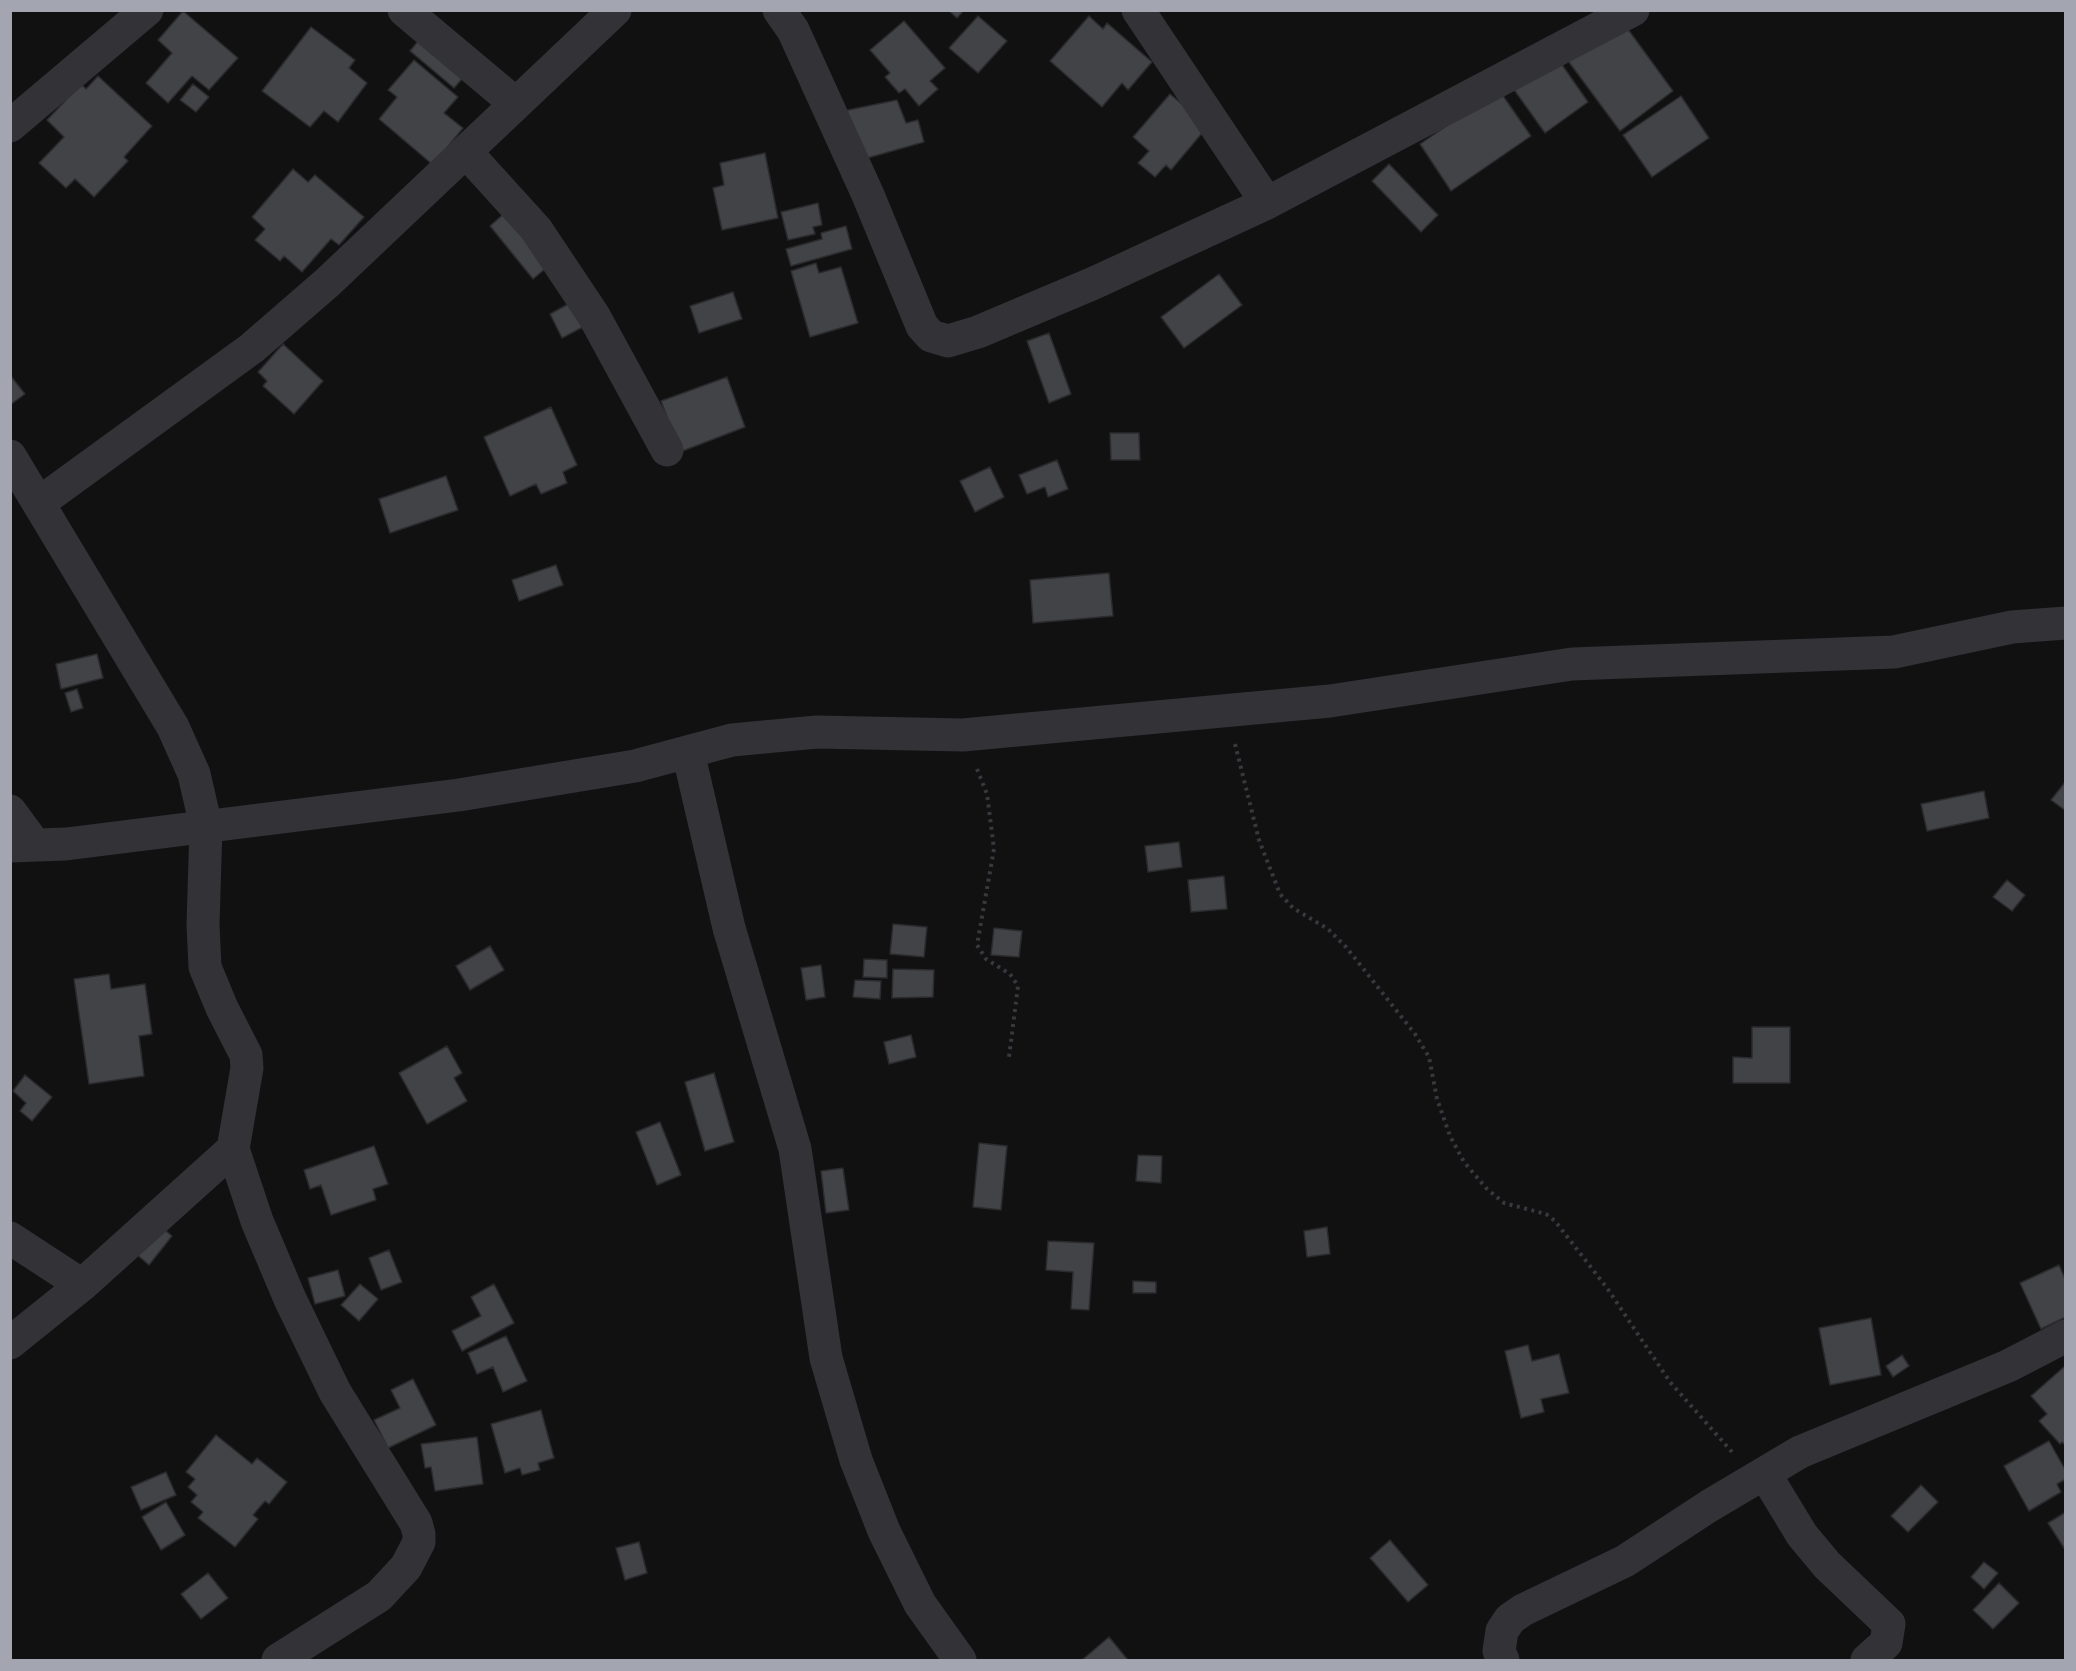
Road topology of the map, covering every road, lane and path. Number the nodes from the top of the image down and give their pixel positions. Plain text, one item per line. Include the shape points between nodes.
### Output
1 (147, 10) edge
2 (404, 10) edge
3 (615, 10) edge
4 (779, 10) edge
5 (1138, 10) edge
6 (1633, 10) edge
7 (516, 104) junction
8 (10, 126) edge
9 (466, 152) junction
10 (1267, 203) junction
11 (667, 450) dead end
12 (10, 456) edge
13 (39, 502) junction
14 (2066, 623) edge
15 (1226, 710) junction
16 (963, 735) junction
17 (688, 752) junction
18 (10, 811) edge
19 (207, 826) junction
20 (23, 846) edge
21 (1009, 1057) dead end
22 (233, 1149) junction
23 (10, 1238) edge
24 (82, 1285) junction
25 (2066, 1336) edge
26 (10, 1343) edge
27 (1761, 1476) junction
28 (278, 1660) edge
29 (960, 1660) edge
30 (1503, 1660) edge
31 (1867, 1660) edge

1 - 8 street
2 - 7 street
3 - 7 street
4 - 10 street via 793,30 922,326 931,336 948,341 978,332
5 - 10 street
6 - 10 street
7 - 9 street
9 - 11 street via 536,229 594,316
9 - 13 street via 252,348
12 - 13 street
13 - 19 street via 173,727 194,774
14 - 15 street via 2012,627 1894,652 1572,664 1330,701
15 - 16 street
15 - 27 path via 1259,840 1280,894 1346,947 1415,1034 1429,1057 1437,1099 1464,1162 1504,1203 1546,1214 1555,1221 1607,1288 1670,1382 1710,1430
16 - 17 street via 817,732 732,740
16 - 21 path via 987,794 994,849 977,945 986,960 1010,974 1018,986
17 - 19 street via 635,766 483,791
17 - 29 street via 729,928 795,1149 826,1358 853,1448 894,1552 920,1604
18 - 20 street
19 - 20 street
19 - 22 street via 205,967 246,1054
22 - 24 street
22 - 28 street via 257,1221 290,1299 335,1392 416,1523 419,1534 406,1567 379,1596
23 - 24 street
24 - 26 street
25 - 27 street via 2008,1366 1800,1452
27 - 30 street via 1625,1561 1510,1619 1500,1641
27 - 31 street via 1827,1565 1889,1624 1886,1643

